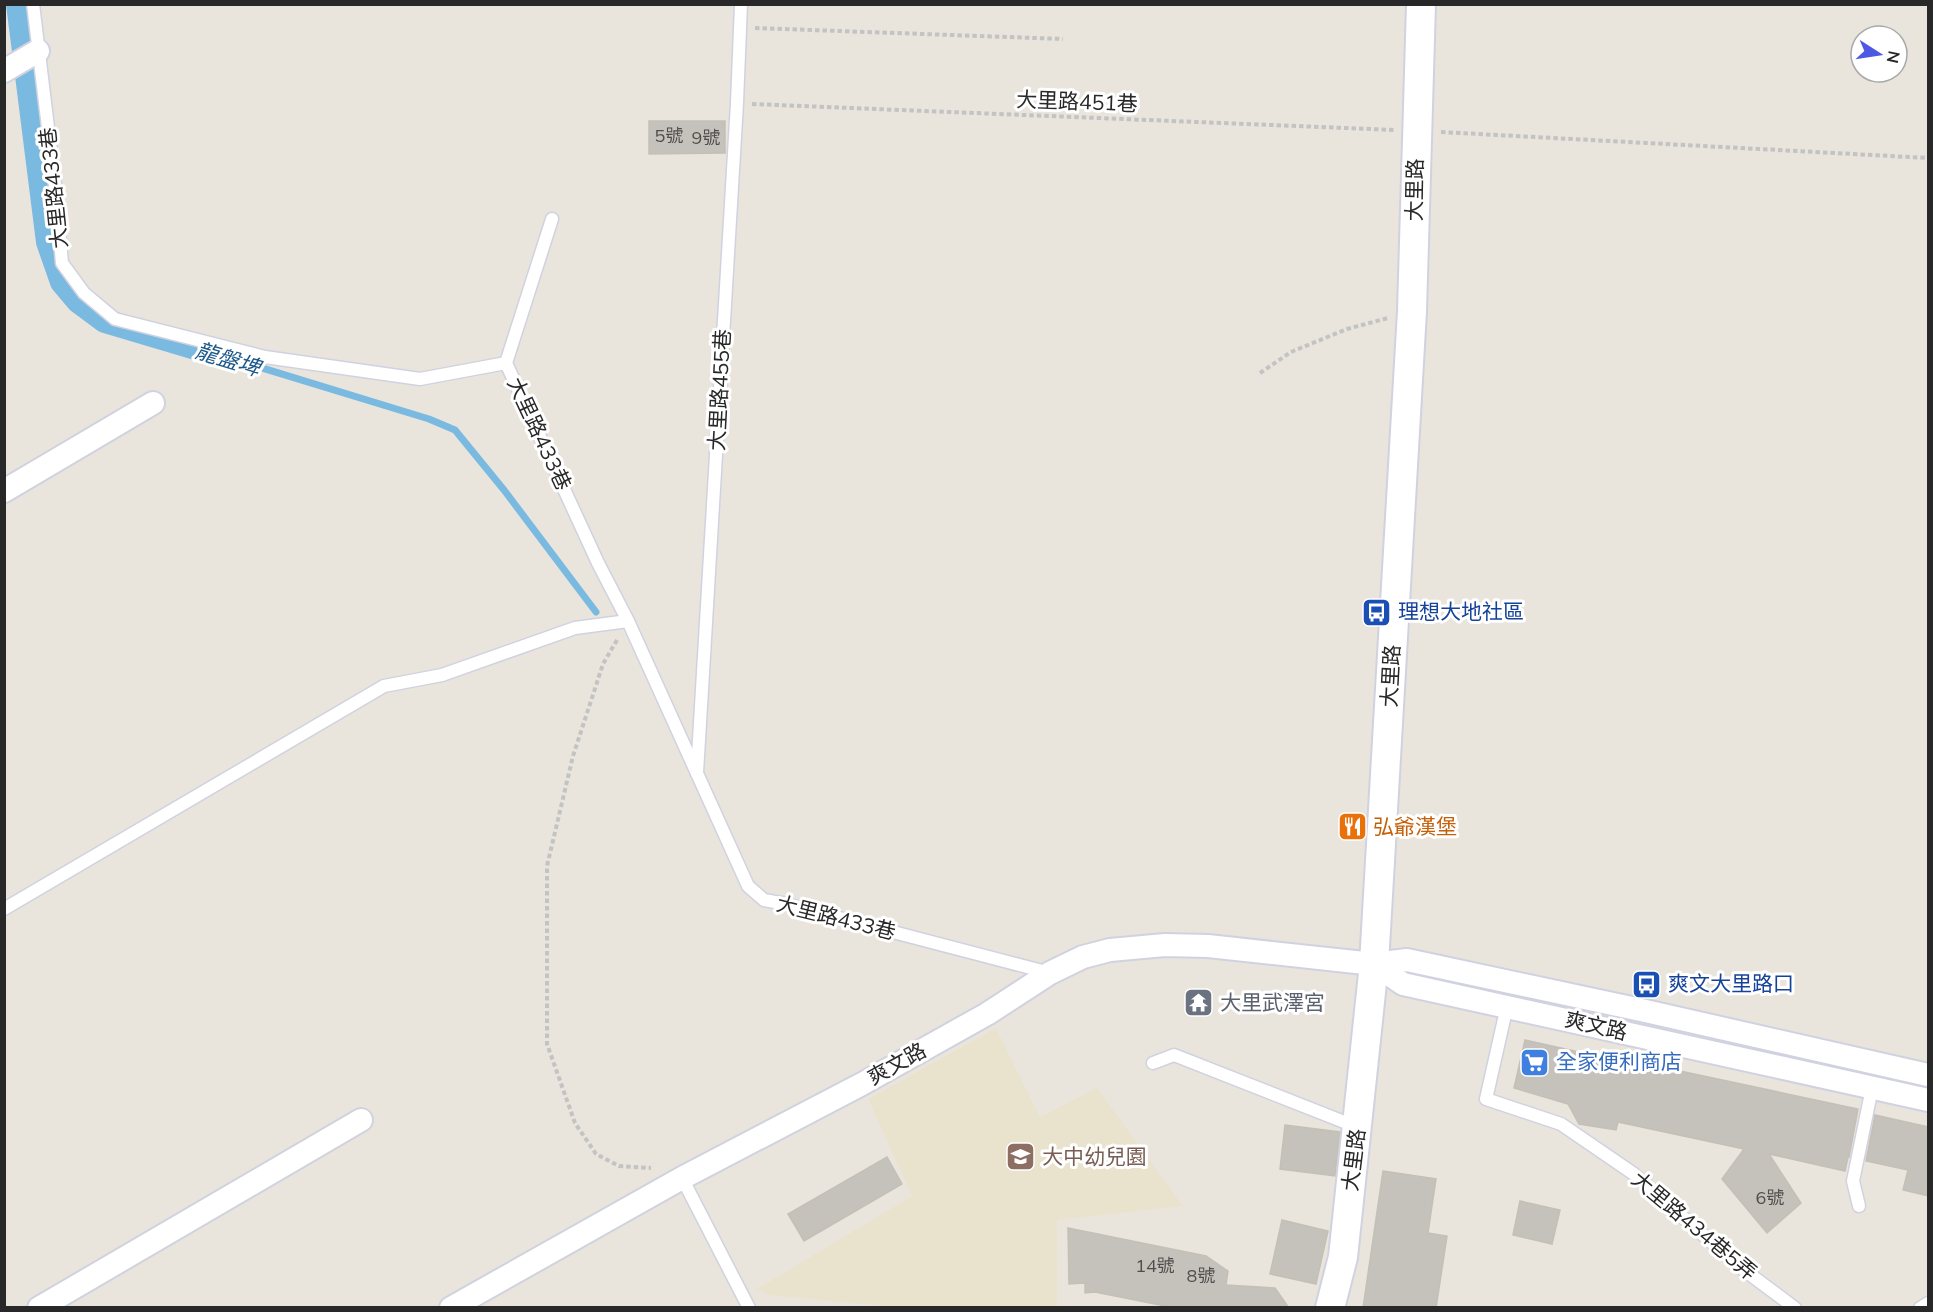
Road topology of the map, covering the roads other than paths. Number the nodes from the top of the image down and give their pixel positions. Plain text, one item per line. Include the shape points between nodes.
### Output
1 (33, 4) edge
2 (741, 4) edge
3 (1421, 4) edge
4 (38, 51) junction
5 (4, 71) edge
6 (552, 219) dead end
7 (506, 363) junction
8 (153, 403) dead end
9 (4, 491) edge
10 (628, 621) junction
11 (697, 775) junction
12 (4, 909) edge
13 (1374, 964) junction
14 (1050, 973) junction
15 (1507, 1006) junction
16 (1153, 1063) dead end
17 (1929, 1076) edge
18 (1872, 1088) junction
19 (1929, 1100) edge
20 (361, 1120) dead end
21 (1358, 1127) junction
22 (682, 1178) junction
23 (1858, 1206) dead end
24 (1929, 1303) edge
25 (39, 1308) edge
26 (451, 1308) edge
27 (749, 1308) edge
28 (1330, 1308) edge
29 (1795, 1308) edge
30 (1920, 1308) edge

1 - 4 lane, 大里路433巷
2 - 11 lane, 大里路455巷
3 - 13 street, 大里路 via 1412,311
4 - 5 street
4 - 7 lane, 大里路433巷 via 62,263 84,293 115,319 266,357 420,379
6 - 7 lane
7 - 10 lane, 大里路433巷
8 - 9 street
10 - 11 lane, 大里路433巷
10 - 12 lane via 575,628 442,675 384,686
11 - 14 lane, 大里路433巷 via 748,886 764,900
13 - 14 street, 爽文路 via 1165,945 1110,950 1083,957
13 - 15 street, 爽文路 via 1403,984
13 - 17 street, 爽文路 via 1407,960
13 - 21 street, 大里路
14 - 22 street, 爽文路 via 987,1014 862,1084
15 - 18 street, 爽文路
15 - 29 lane, 大里路434巷5弄 via 1486,1098 1561,1124 1634,1174 1736,1264
16 - 21 lane via 1174,1055
18 - 19 street, 爽文路
18 - 23 lane via 1853,1181
20 - 25 street
21 - 28 street, 大里路 via 1343,1257
22 - 26 street, 爽文路
22 - 27 lane
24 - 30 lane

